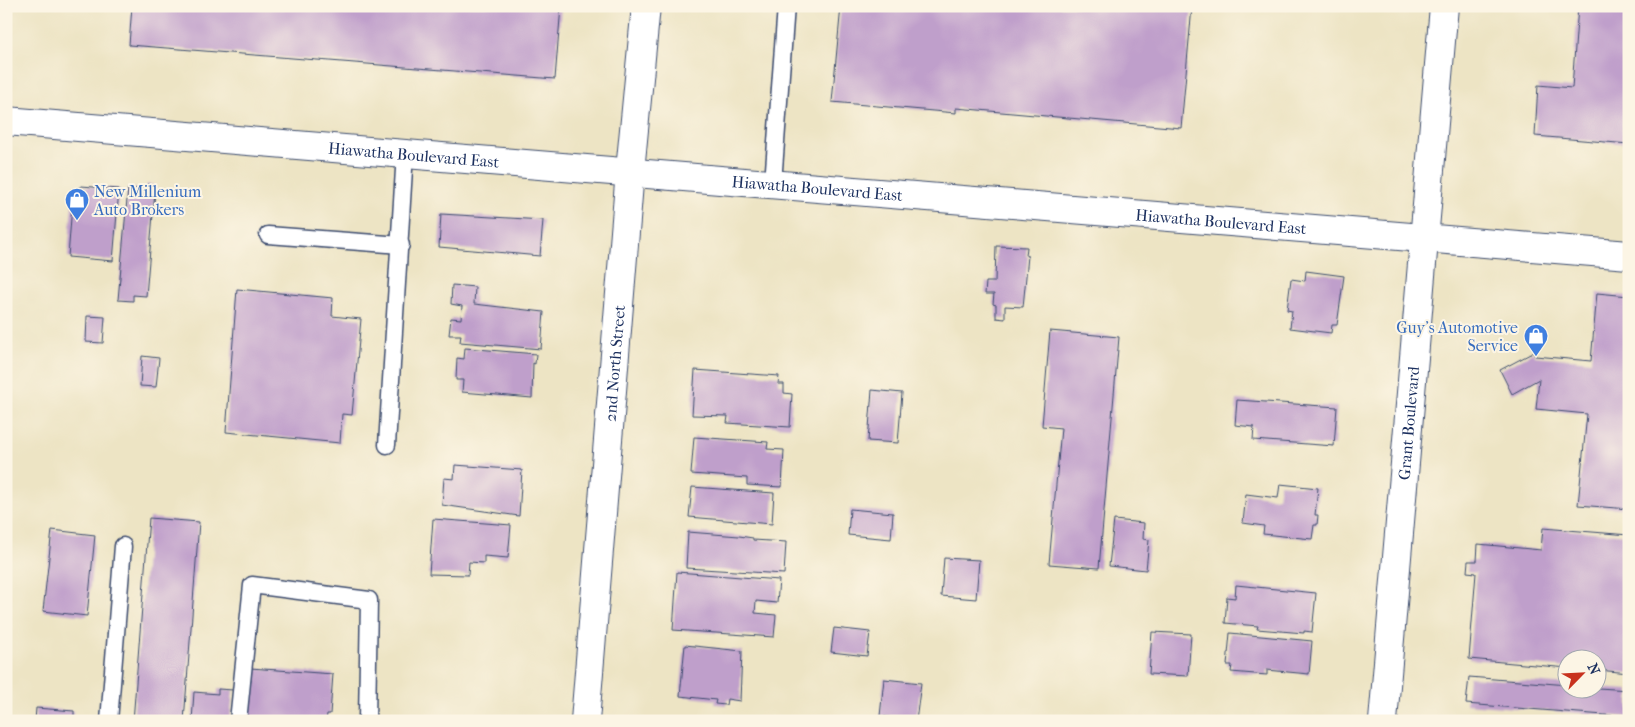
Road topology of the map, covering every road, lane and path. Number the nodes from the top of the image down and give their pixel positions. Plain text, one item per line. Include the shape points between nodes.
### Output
1 (646, 6) edge
2 (786, 6) edge
3 (1444, 6) edge
4 (6, 121) edge
5 (405, 153) junction
6 (630, 171) junction
7 (773, 183) junction
8 (268, 235) dead end
9 (1424, 238) junction
10 (401, 245) junction
11 (1629, 255) edge
12 (387, 445) dead end
13 (123, 546) dead end
14 (109, 721) edge
15 (238, 721) edge
16 (367, 721) edge
17 (585, 721) edge
18 (1383, 721) edge

1 - 6 street, 2nd North Street
2 - 7 lane
3 - 9 street, Grant Boulevard
4 - 5 street, Hiawatha Boulevard East
5 - 6 street, Hiawatha Boulevard East
5 - 10 lane
6 - 7 street, Hiawatha Boulevard East
6 - 17 street, 2nd North Street
7 - 9 street, Hiawatha Boulevard East
8 - 10 lane
9 - 11 street, Hiawatha Boulevard East
9 - 18 street, Grant Boulevard
10 - 12 lane
13 - 14 lane
15 - 16 lane via 252,585 369,600

